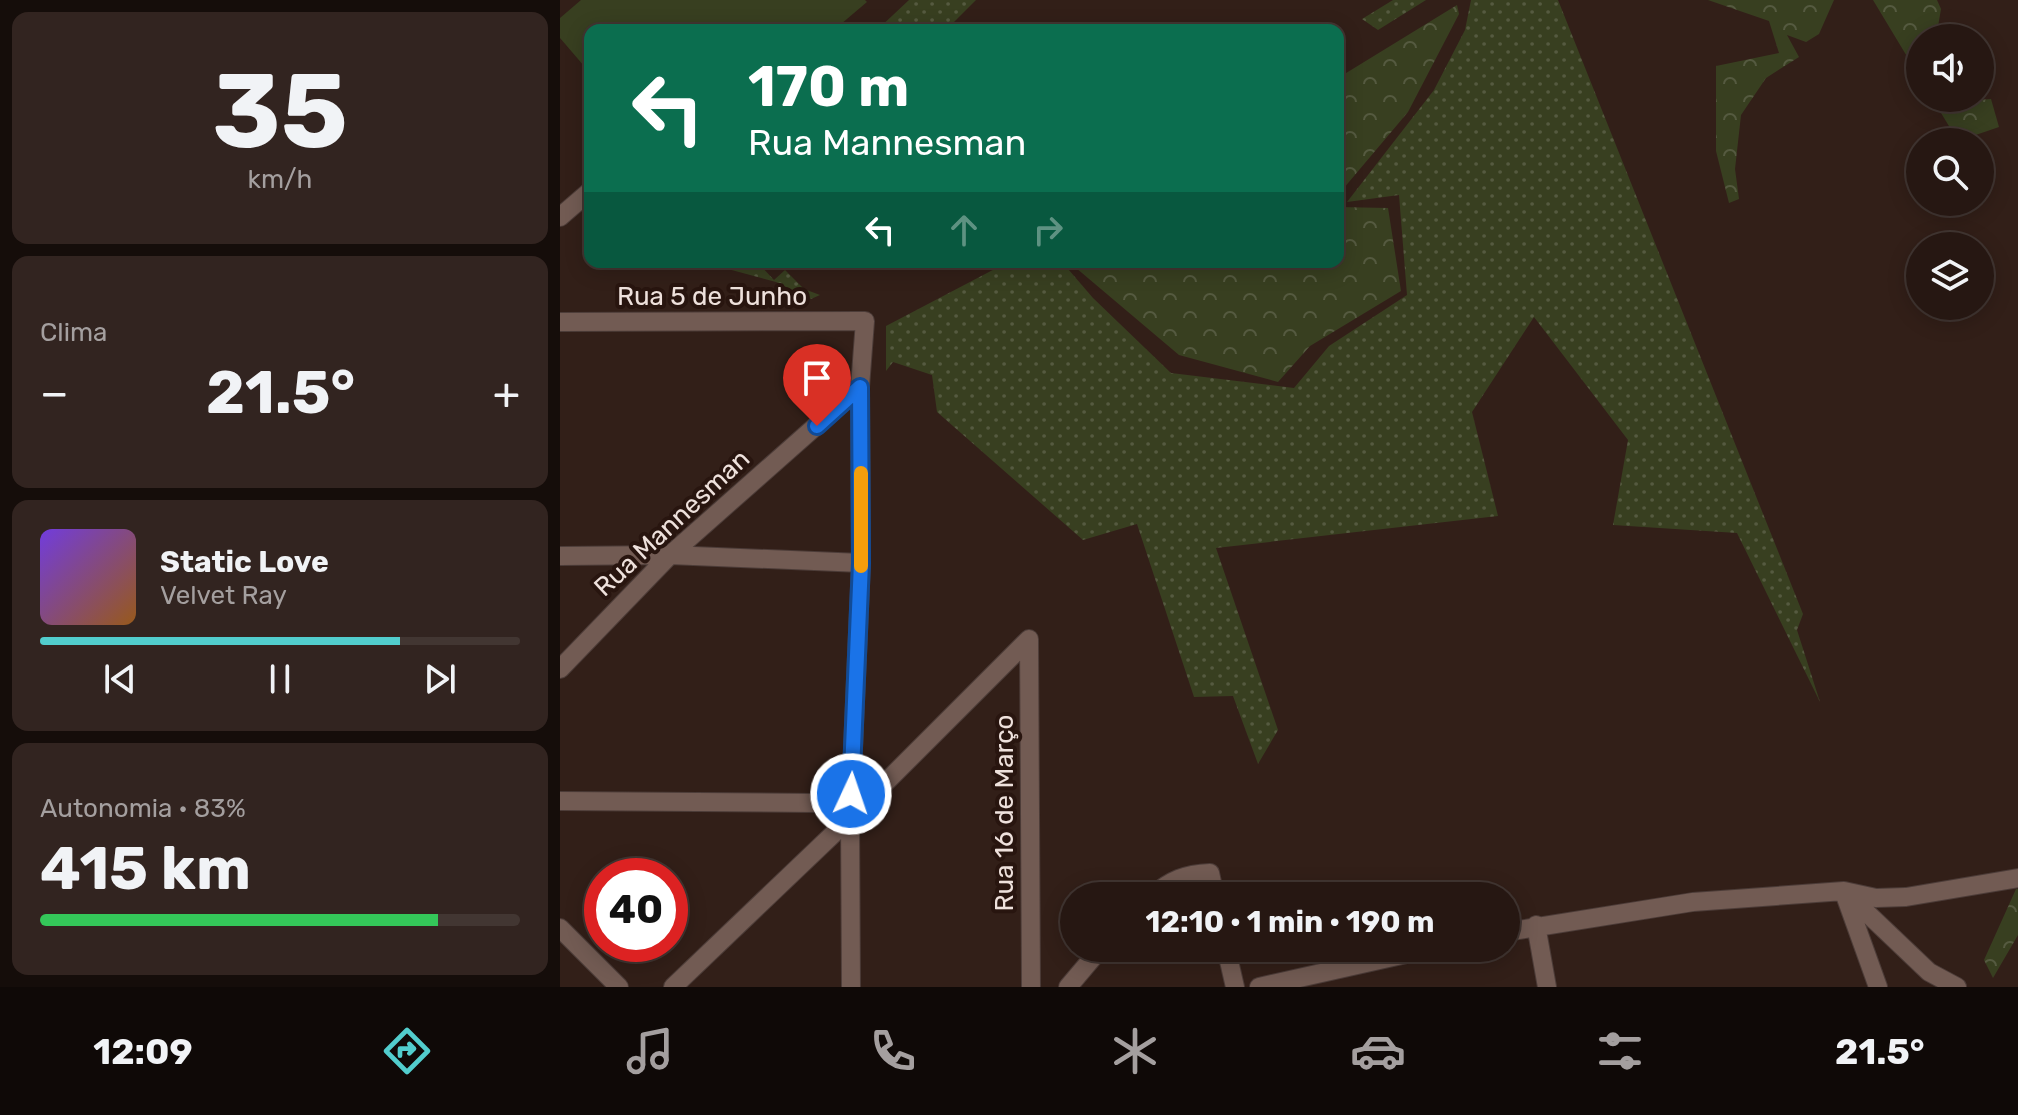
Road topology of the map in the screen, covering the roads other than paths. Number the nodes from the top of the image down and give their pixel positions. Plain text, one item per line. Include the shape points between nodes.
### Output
1 (584, 196) edge
2 (560, 217) edge
3 (560, 322) edge
4 (860, 387) junction
5 (670, 555) junction
6 (560, 556) edge
7 (861, 563) junction
8 (560, 669) edge
9 (560, 801) edge
10 (850, 818) junction
11 (2018, 878) edge
12 (1168, 882) edge
13 (1212, 882) edge
14 (1844, 891) junction
15 (1536, 925) junction
16 (560, 928) edge
17 (1520, 929) edge
18 (1089, 962) edge
19 (1229, 962) edge
20 (1371, 962) edge
21 (619, 987) edge
22 (673, 987) edge
23 (851, 987) edge
24 (1031, 987) edge
25 (1068, 987) edge
26 (1235, 987) edge
27 (1259, 987) edge
28 (1547, 987) edge
29 (1878, 987) edge
30 (1957, 987) edge

1 - 2 street
3 - 4 street, Rua 5 de Junho via 865,321
4 - 5 street, Rua Mannesman
4 - 7 street
5 - 6 street
5 - 7 street
5 - 8 street, Rua Mannesman
7 - 10 street
9 - 10 street via 817,803 834,805
10 - 22 street
10 - 23 street
10 - 24 street, Rua 16 de Março via 1029,639
11 - 14 street via 1906,897
12 - 13 street via 1210,873
14 - 15 street via 1693,902
14 - 29 street
14 - 30 street via 1929,972
15 - 17 street
15 - 28 street
16 - 21 street
18 - 25 street
19 - 26 street
20 - 27 street

